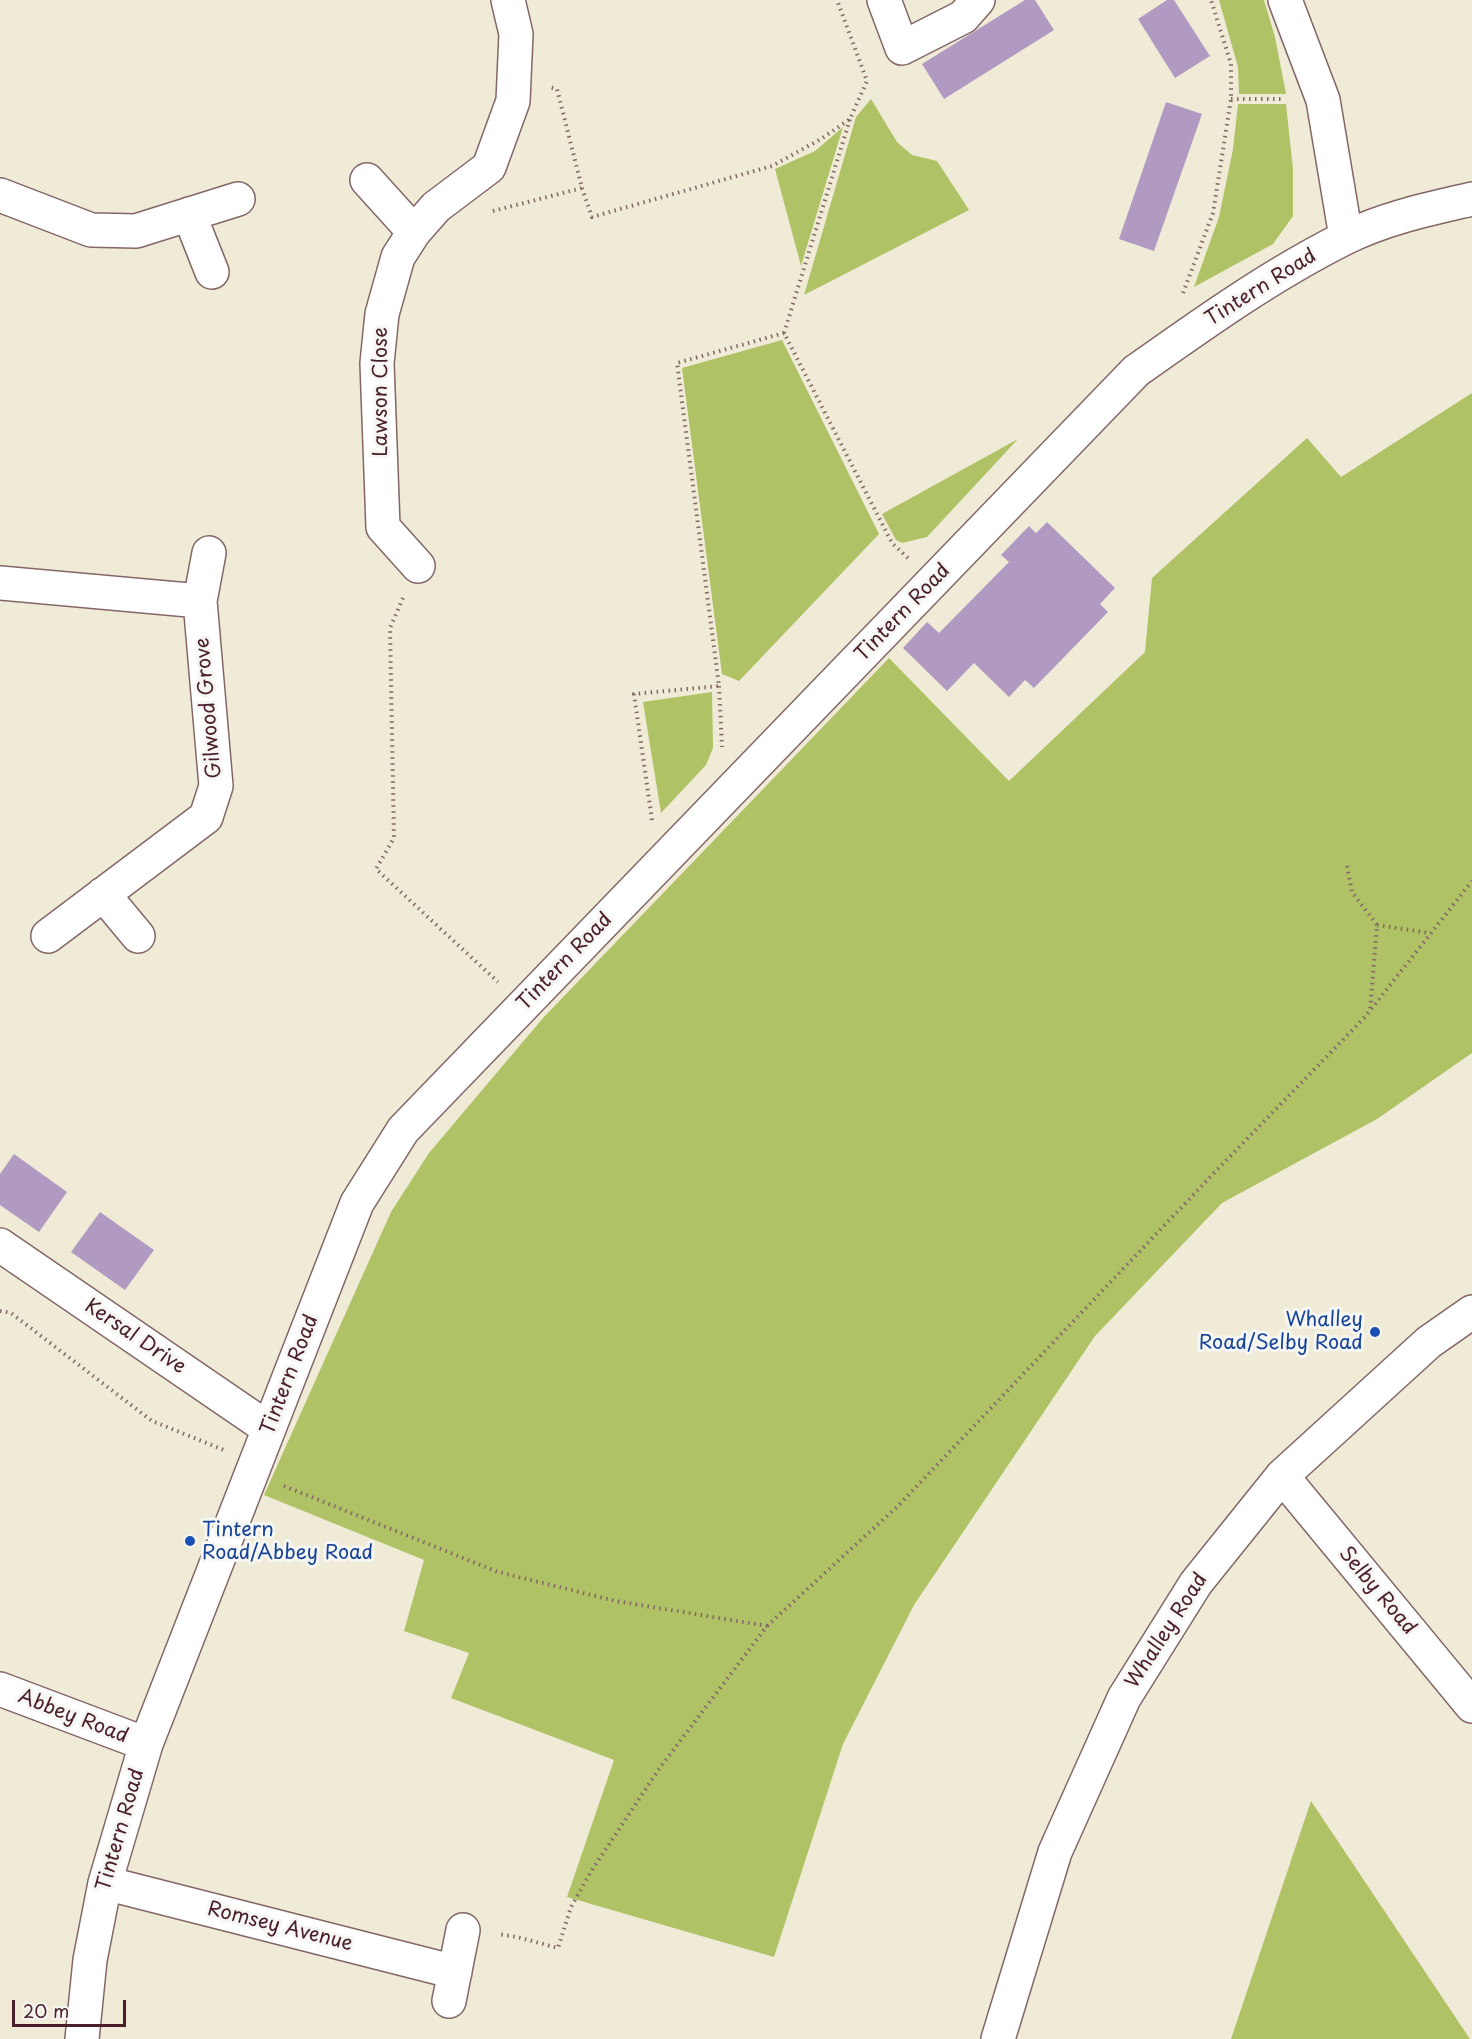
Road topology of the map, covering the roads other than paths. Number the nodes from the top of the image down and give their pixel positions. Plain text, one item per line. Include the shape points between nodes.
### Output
1 (508, 0) edge
2 (884, 0) edge
3 (978, 0) edge
4 (1285, 0) edge
5 (367, 180) dead end
6 (0, 195) edge
7 (238, 199) dead end
8 (1472, 199) edge
9 (189, 214) junction
10 (414, 232) junction
11 (1346, 237) junction
12 (212, 272) dead end
13 (209, 554) dead end
14 (418, 566) road end
15 (0, 583) edge
16 (200, 601) junction
17 (103, 894) junction
18 (48, 936) dead end
19 (138, 936) dead end
20 (0, 1245) edge
21 (1472, 1312) edge
22 (269, 1429) junction
23 (1282, 1476) junction
24 (0, 1689) edge
25 (1472, 1706) edge
26 (146, 1744) junction
27 (105, 1883) junction
28 (463, 1930) road end
29 (82, 2039) edge
30 (998, 2039) edge

1 - 10 street, Lawson Close via 516,34 513,100 489,167 436,207
2 - 3 street via 902,48 963,17
4 - 11 street via 1323,100
5 - 10 street
6 - 9 street via 92,230 136,231
7 - 9 street
8 - 11 street, Tintern Road via 1413,212
9 - 12 street
10 - 14 street, Lawson Close via 398,257 382,314 377,363 383,527
11 - 22 street, Tintern Road via 1242,296 1136,371 403,1130 357,1203
13 - 16 street, Gilwood Grove
15 - 16 street
16 - 17 street, Gilwood Grove via 216,786 206,817
17 - 18 street, Gilwood Grove
17 - 19 street
20 - 22 street, Kersal Drive
21 - 23 street, Whalley Road via 1429,1342
22 - 26 street, Tintern Road
23 - 25 street, Selby Road
23 - 30 street, Whalley Road via 1196,1582 1124,1698 1055,1852
24 - 26 street, Abbey Road
26 - 27 street, Tintern Road
27 - 28 street, Romsey Avenue via 452,1987
27 - 29 street, Tintern Road via 90,1960

